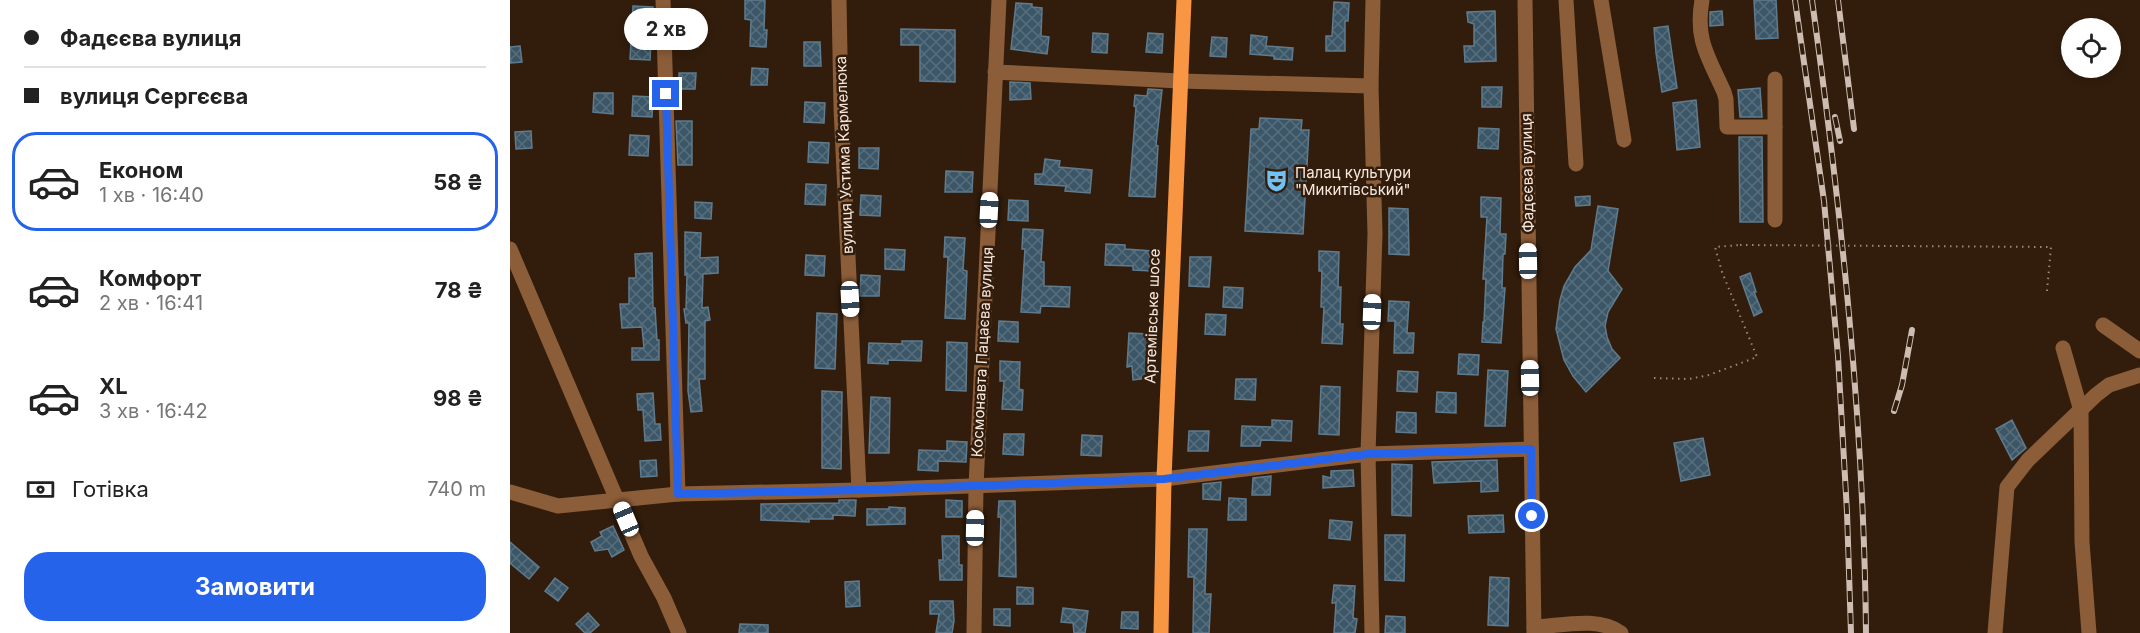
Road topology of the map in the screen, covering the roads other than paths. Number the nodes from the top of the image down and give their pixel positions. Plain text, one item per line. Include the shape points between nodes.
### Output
1 (663, 0) edge
2 (839, 0) edge
3 (999, 0) edge
4 (1184, 0) edge
5 (1373, 0) edge
6 (1525, 0) edge
7 (1566, 0) edge
8 (1601, 0) edge
9 (1702, 0) edge
10 (996, 72) junction
11 (1775, 79) dead end
12 (1180, 81) junction
13 (1371, 86) junction
14 (1775, 127) junction
15 (1624, 140) dead end
16 (1576, 164) dead end
17 (1775, 220) dead end
18 (510, 249) edge
19 (2103, 325) dead end
20 (2063, 348) dead end
21 (2140, 351) edge
22 (2140, 375) edge
23 (2081, 411) junction
24 (1531, 449) junction
25 (1368, 454) junction
26 (1164, 479) junction
27 (976, 486) junction
28 (859, 490) junction
29 (510, 492) edge
30 (678, 494) junction
31 (618, 501) junction
32 (1534, 630) edge
33 (679, 633) edge
34 (974, 633) edge
35 (1161, 633) edge
36 (1372, 633) edge
37 (1621, 633) edge
38 (1995, 633) edge
39 (2090, 633) edge

1 - 30 street
2 - 28 street, вулиця Устима Кармелюка
3 - 10 street, Космонавта Пацаєва вулиця
4 - 12 main road, Артемівське шосе
5 - 13 street
6 - 24 street, Фадєєва вулиця
7 - 16 street
8 - 15 street
9 - 14 street via 1700,38 1724,92 1727,127
10 - 12 street
10 - 27 street, Космонавта Пацаєва вулиця
11 - 14 street
12 - 13 street
12 - 26 main road, Артемівське шосе
13 - 25 street via 1375,234
14 - 17 street
18 - 31 street
19 - 21 street
20 - 23 street
22 - 23 street via 2109,385
23 - 38 street via 2010,481 2005,494
23 - 39 street via 2082,542
24 - 25 street
24 - 32 street, Фадєєва вулиця
25 - 26 street
25 - 36 street
26 - 27 street
26 - 35 main road, Артемівське шосе
27 - 28 street
27 - 34 street, Космонавта Пацаєва вулиця
28 - 30 street
29 - 31 street via 558,506
30 - 31 street
31 - 33 street
32 - 37 street via 1596,624

